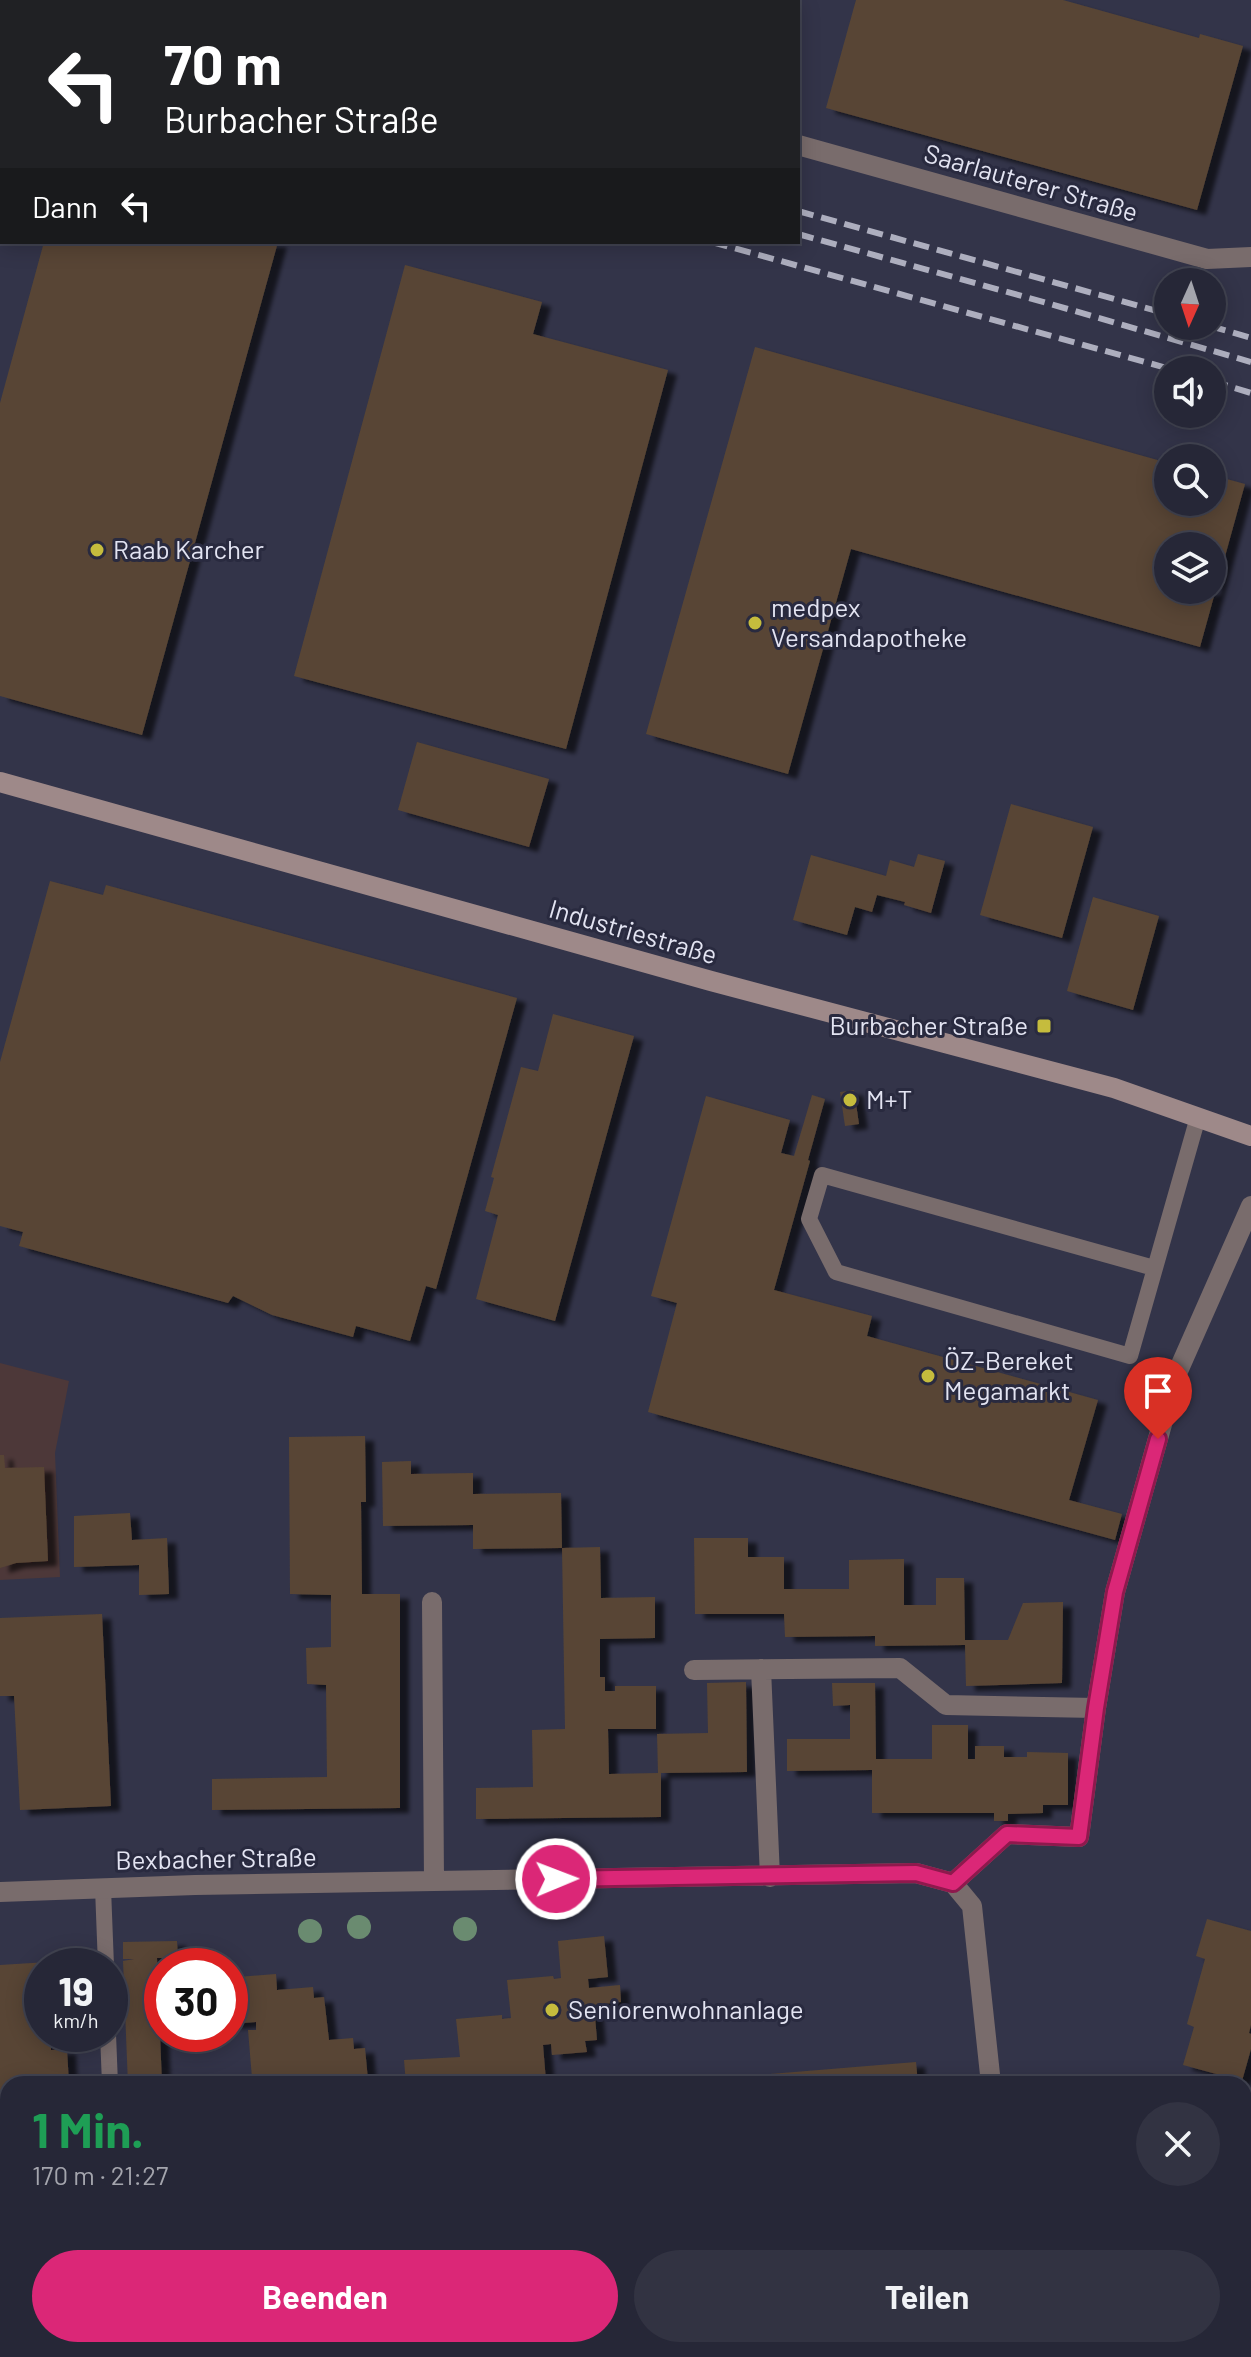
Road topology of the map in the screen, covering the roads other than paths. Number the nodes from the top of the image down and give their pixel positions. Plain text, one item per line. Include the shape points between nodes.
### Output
1 (800, 146) edge
2 (1251, 257) edge
3 (0, 782) edge
4 (1198, 1117) junction
5 (1251, 1136) edge
6 (1251, 1206) edge
7 (1154, 1268) junction
8 (432, 1602) dead end
9 (761, 1669) junction
10 (694, 1670) dead end
11 (1096, 1708) junction
12 (770, 1877) junction
13 (434, 1881) junction
14 (953, 1883) junction
15 (103, 1888) junction
16 (0, 1892) edge
17 (105, 1948) edge
18 (109, 2052) edge
19 (110, 2076) edge
20 (990, 2076) edge

1 - 2 street, Saarlauterer Straße via 1207,259
3 - 4 street, Industriestraße via 1114,1088
4 - 5 street, Industriestraße
4 - 7 lane
6 - 11 street via 1175,1378 1115,1592
7 - 7 lane via 822,1175 809,1219 836,1272 1130,1356
8 - 13 street
9 - 10 street
9 - 11 street via 900,1668 946,1705
9 - 12 street
11 - 14 street via 1079,1837 1007,1834
12 - 13 street, Bexbacher Straße
12 - 14 street, Bexbacher Straße via 916,1873
13 - 15 street, Bexbacher Straße
14 - 20 street via 972,1906
15 - 16 street, Bexbacher Straße
15 - 17 lane
18 - 19 lane

